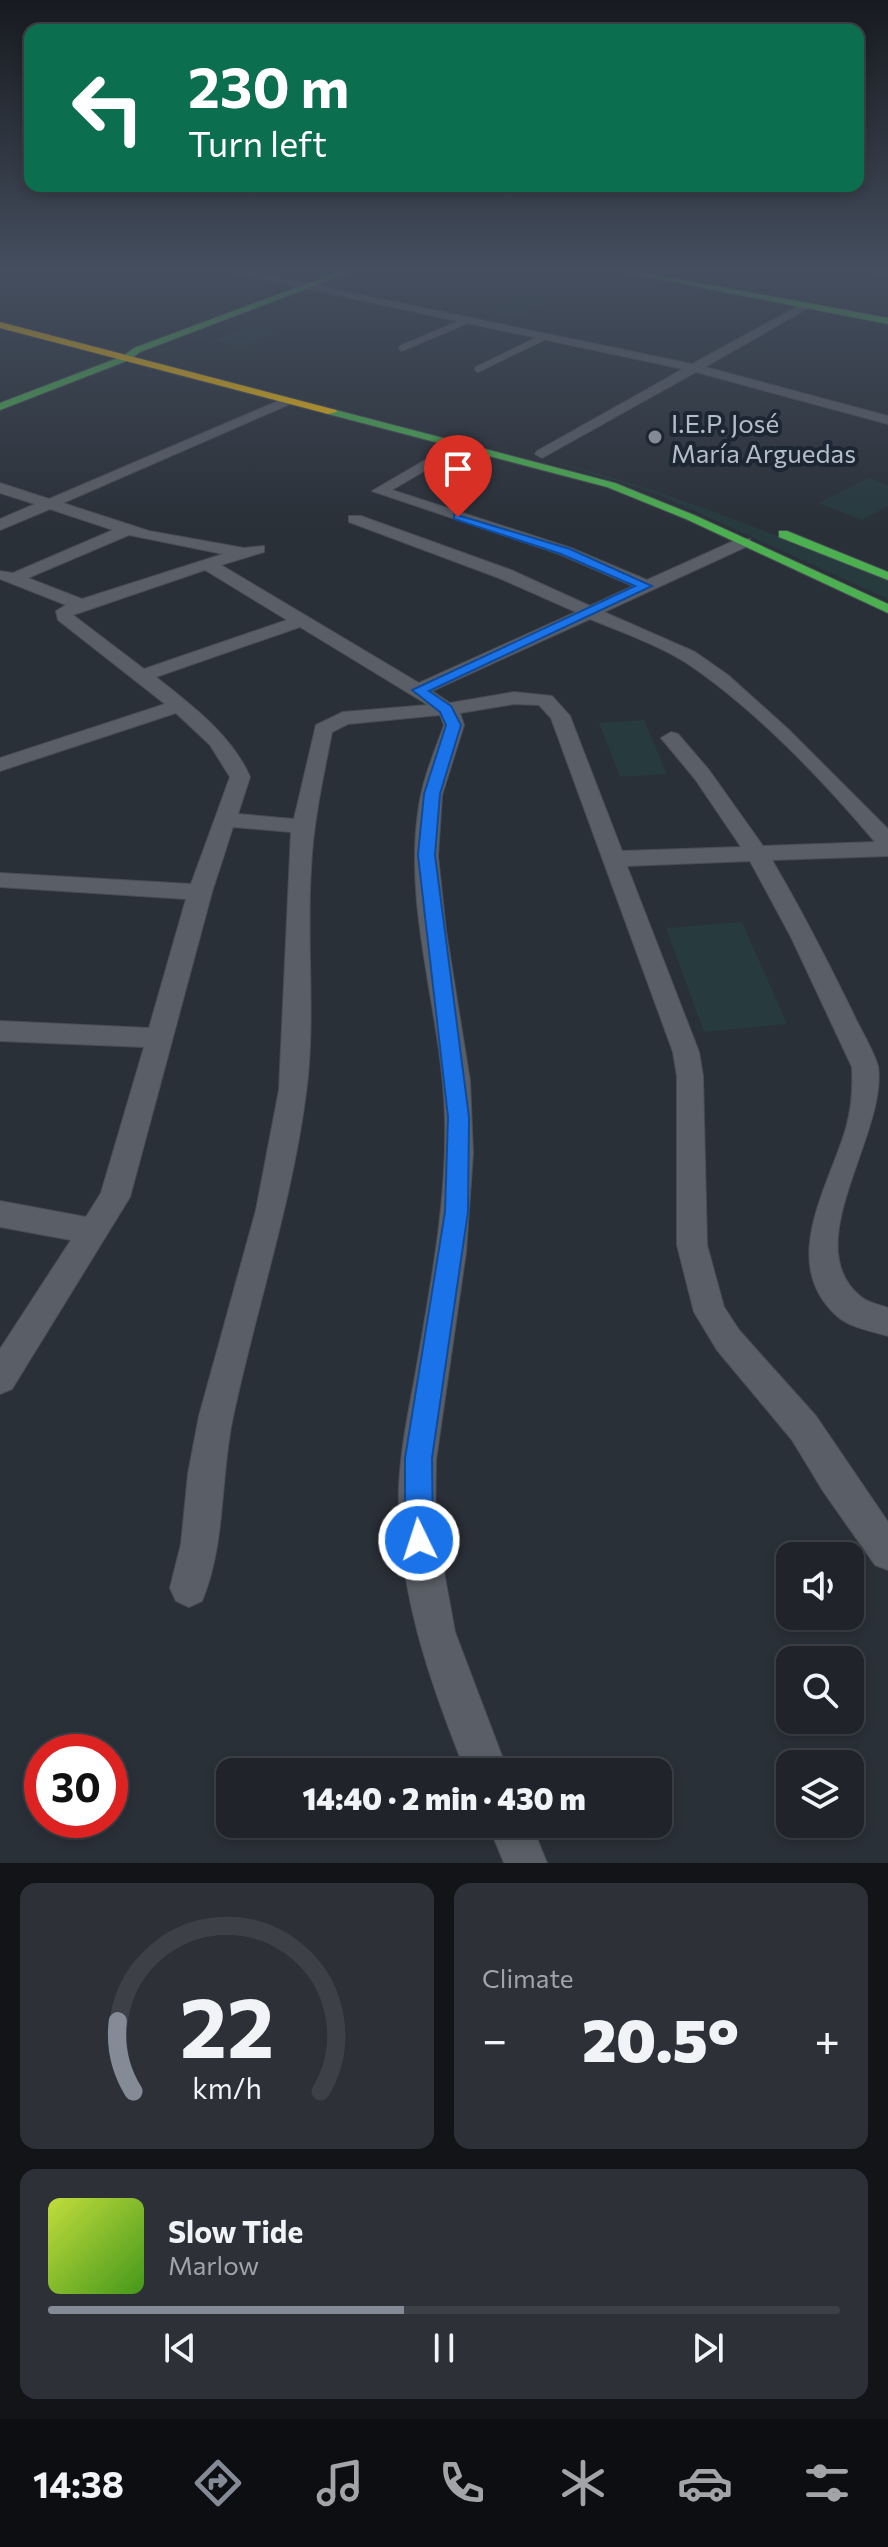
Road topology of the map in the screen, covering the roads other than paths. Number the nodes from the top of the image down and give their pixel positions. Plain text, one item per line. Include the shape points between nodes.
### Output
1 (136, 355) edge
2 (141, 355) edge
3 (142, 355) edge
4 (507, 355) edge
5 (631, 355) edge
6 (717, 355) edge
7 (694, 368) junction
8 (478, 369) dead end
9 (290, 401) junction
10 (0, 407) edge
11 (888, 420) edge
12 (461, 445) junction
13 (542, 454) junction
14 (0, 488) edge
15 (706, 503) dead end
16 (55, 504) junction
17 (355, 519) dead end
18 (0, 525) edge
19 (761, 525) dead end
20 (126, 530) junction
21 (744, 542) junction
22 (209, 565) junction
23 (6, 576) edge
24 (888, 576) edge
25 (646, 586) junction
26 (80, 604) junction
27 (888, 609) edge
28 (594, 611) junction
29 (303, 620) junction
30 (141, 676) junction
31 (419, 690) junction
32 (178, 706) junction
33 (446, 709) junction
34 (671, 738) dead end
35 (0, 765) edge
36 (224, 820) junction
37 (303, 826) junction
38 (888, 846) edge
39 (758, 852) junction
40 (611, 859) junction
41 (0, 880) edge
42 (200, 892) junction
43 (0, 1031) edge
44 (159, 1038) junction
45 (0, 1214) edge
46 (95, 1232) junction
47 (888, 1322) edge
48 (0, 1378) edge
49 (888, 1552) edge
50 (189, 1588) dead end
51 (482, 1758) edge
52 (515, 1838) edge
53 (526, 1863) edge

1 - 10 main road
2 - 9 main road
3 - 13 main road
4 - 8 lane
5 - 7 street
6 - 7 street
7 - 11 street
7 - 13 street
9 - 12 main road
9 - 16 street
12 - 21 main road via 611,485
12 - 25 street via 380,491 565,551
13 - 15 main road
14 - 16 street
16 - 18 street
16 - 20 street
17 - 28 street
19 - 24 main road
20 - 22 street via 252,552
20 - 23 street
21 - 25 street
21 - 27 main road
22 - 26 street
22 - 29 street
23 - 26 street
25 - 28 street
26 - 30 street via 64,616
28 - 31 street
28 - 38 street via 705,667 831,781
29 - 30 street
29 - 31 street
30 - 32 street
31 - 33 street
32 - 35 street
32 - 36 street via 239,768
33 - 37 street via 328,723 317,749
33 - 40 street via 527,698 554,706
33 - 51 street via 454,725 432,794 427,855 453,1054 457,1212 419,1458 417,1519 429,1607 443,1660
34 - 39 street via 702,772
36 - 37 street
36 - 42 street
37 - 50 street via 293,1090 271,1210 216,1416
38 - 39 street
39 - 40 street
39 - 47 street via 870,1083 868,1108 821,1257 830,1286 849,1307
40 - 49 street via 686,1052 692,1245 710,1312 804,1428
41 - 42 street
42 - 44 street
43 - 44 street
44 - 46 street via 125,1168
45 - 46 street
46 - 48 street
52 - 53 street

